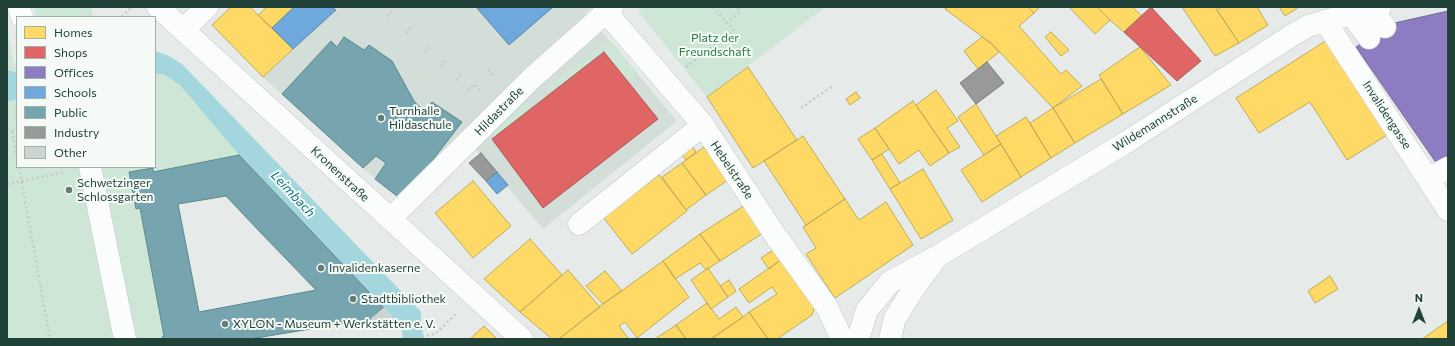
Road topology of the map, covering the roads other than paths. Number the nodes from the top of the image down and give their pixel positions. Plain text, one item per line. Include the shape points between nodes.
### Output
1 (158, 7) edge
2 (207, 7) edge
3 (609, 10) edge
4 (1371, 19) edge
5 (1325, 21) junction
6 (183, 30) junction
7 (703, 125) junction
8 (1448, 168) edge
9 (82, 169) edge
10 (1428, 179) junction
11 (1448, 210) edge
12 (390, 219) junction
13 (579, 224) dead end
14 (938, 256) junction
15 (125, 339) edge
16 (522, 339) edge
17 (842, 339) edge
18 (858, 339) edge
19 (890, 339) edge

1 - 6 street, Kronenstraße
2 - 6 street
3 - 7 street, Hebelstraße
3 - 12 street, Hildastraße via 532,78
4 - 5 street, Wildemannstraße
5 - 10 street, Invalidengasse
5 - 14 street, Wildemannstraße via 1308,26 1291,36 1125,143
6 - 12 street, Kronenstraße
7 - 13 street
7 - 17 street, Hebelstraße via 775,235 827,307
8 - 10 street
9 - 15 street
10 - 11 street, Invalidengasse
12 - 16 street, Kronenstraße
14 - 18 street, Wildemannstraße via 890,282 867,310
14 - 19 street, Wildemannstraße via 895,318

